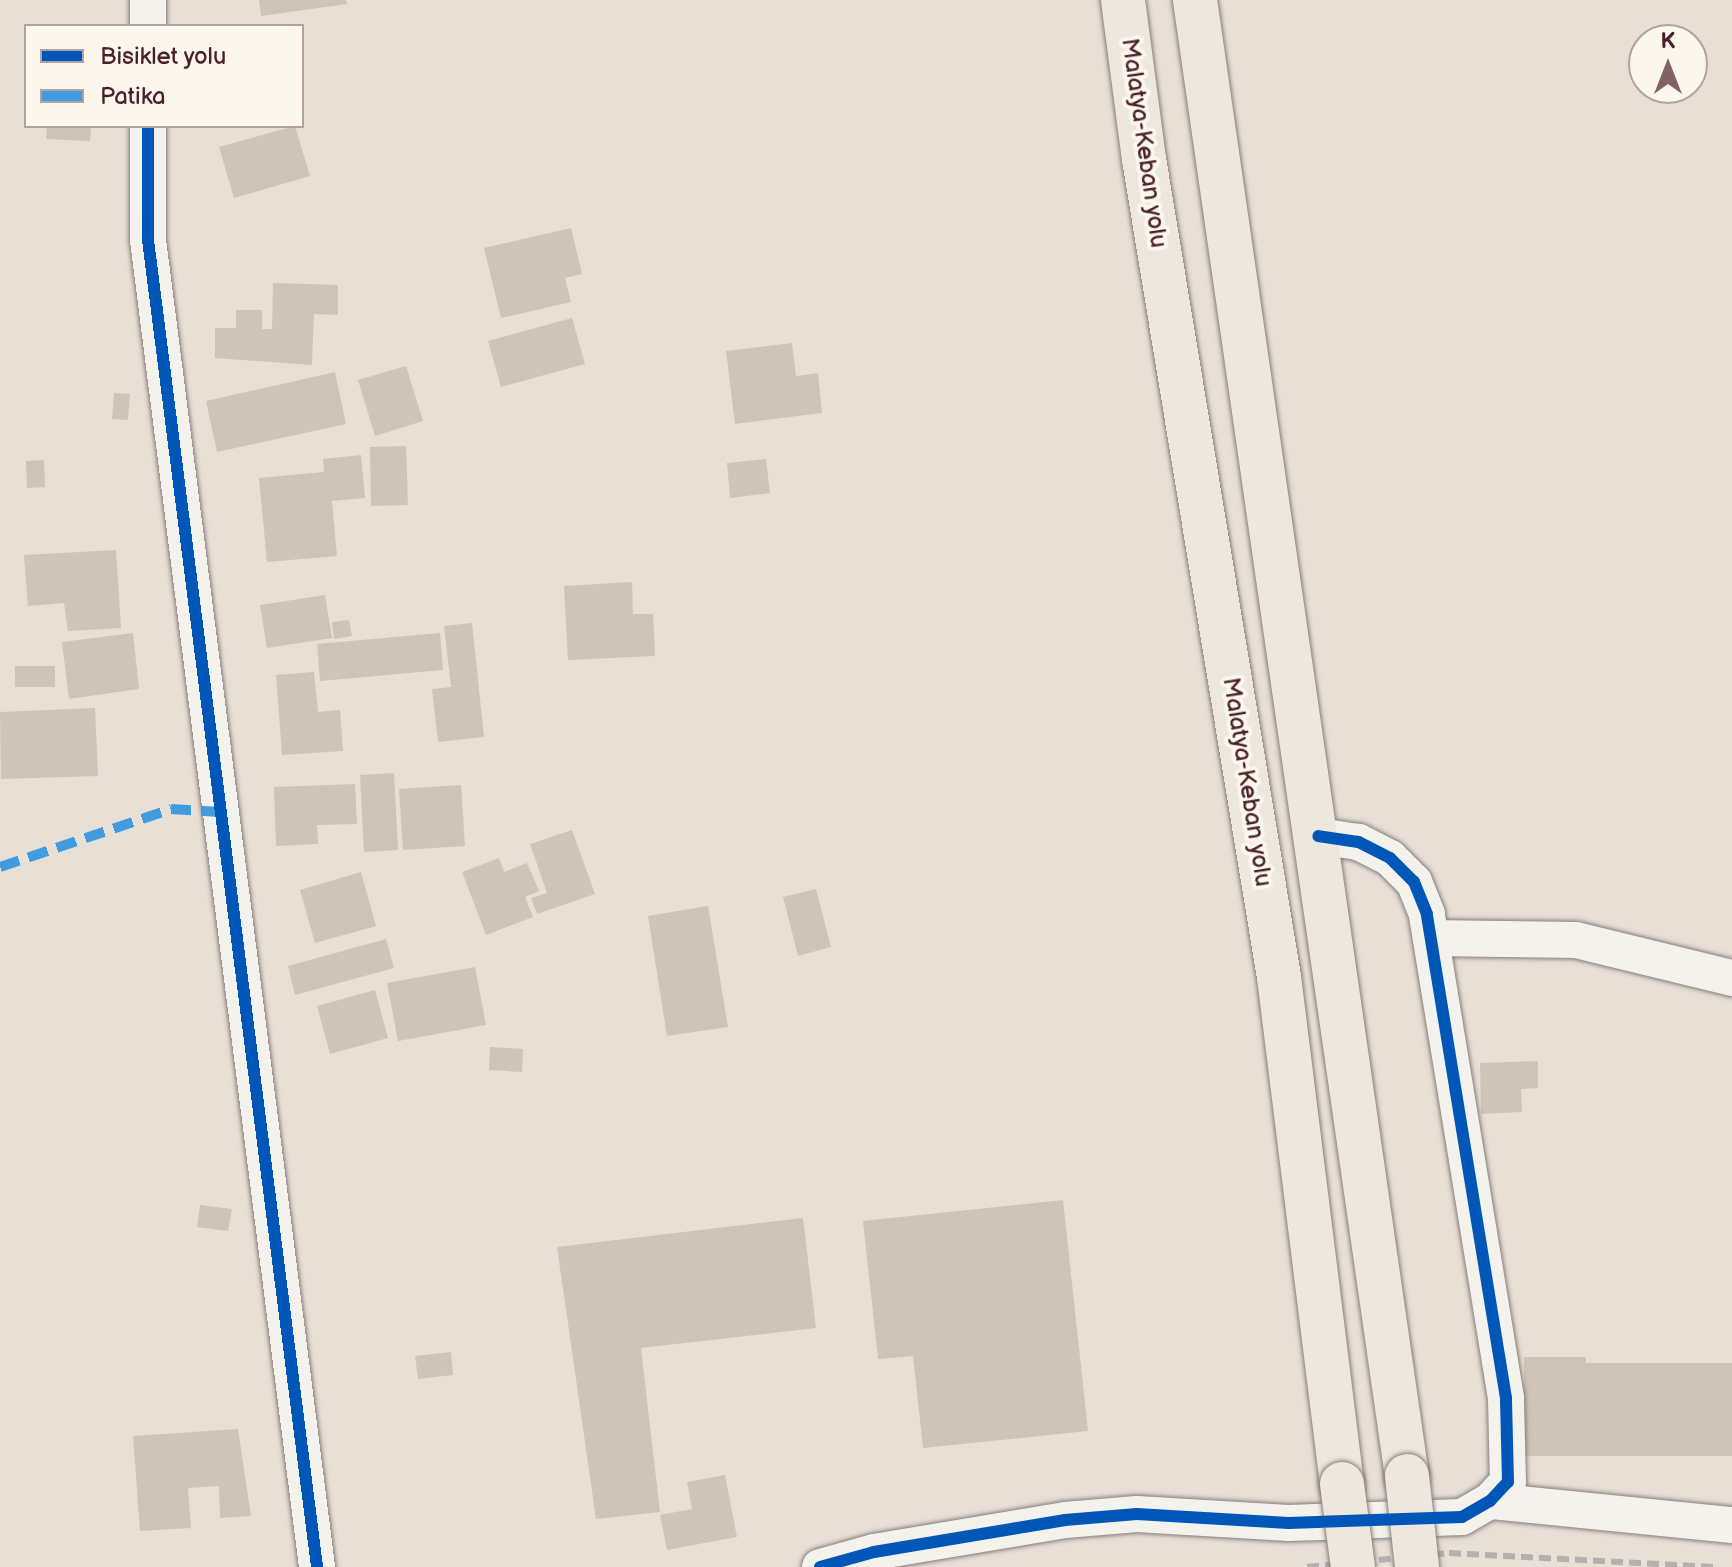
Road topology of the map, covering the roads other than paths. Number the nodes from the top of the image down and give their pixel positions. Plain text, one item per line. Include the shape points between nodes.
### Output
1 (148, 0) edge
2 (1123, 0) edge
3 (1195, 0) edge
4 (148, 24) edge
5 (148, 128) edge
6 (1318, 836) junction
7 (1431, 938) junction
8 (1732, 978) edge
9 (1490, 1501) junction
10 (1732, 1525) edge
11 (317, 1567) edge
12 (820, 1567) edge
13 (1353, 1567) edge
14 (1417, 1567) edge

1 - 4 street
2 - 13 highway, Malatya-Keban yolu, bridge via 1144,159 1279,977
3 - 6 highway via 1234,297
5 - 11 street via 150,255
6 - 7 street via 1358,842 1390,858 1414,882
6 - 14 highway, bridge
7 - 8 street via 1576,940
7 - 9 street via 1511,1436 1508,1482
9 - 10 street
9 - 12 street via 1462,1517 1289,1523 1137,1514 1065,1520 874,1552

